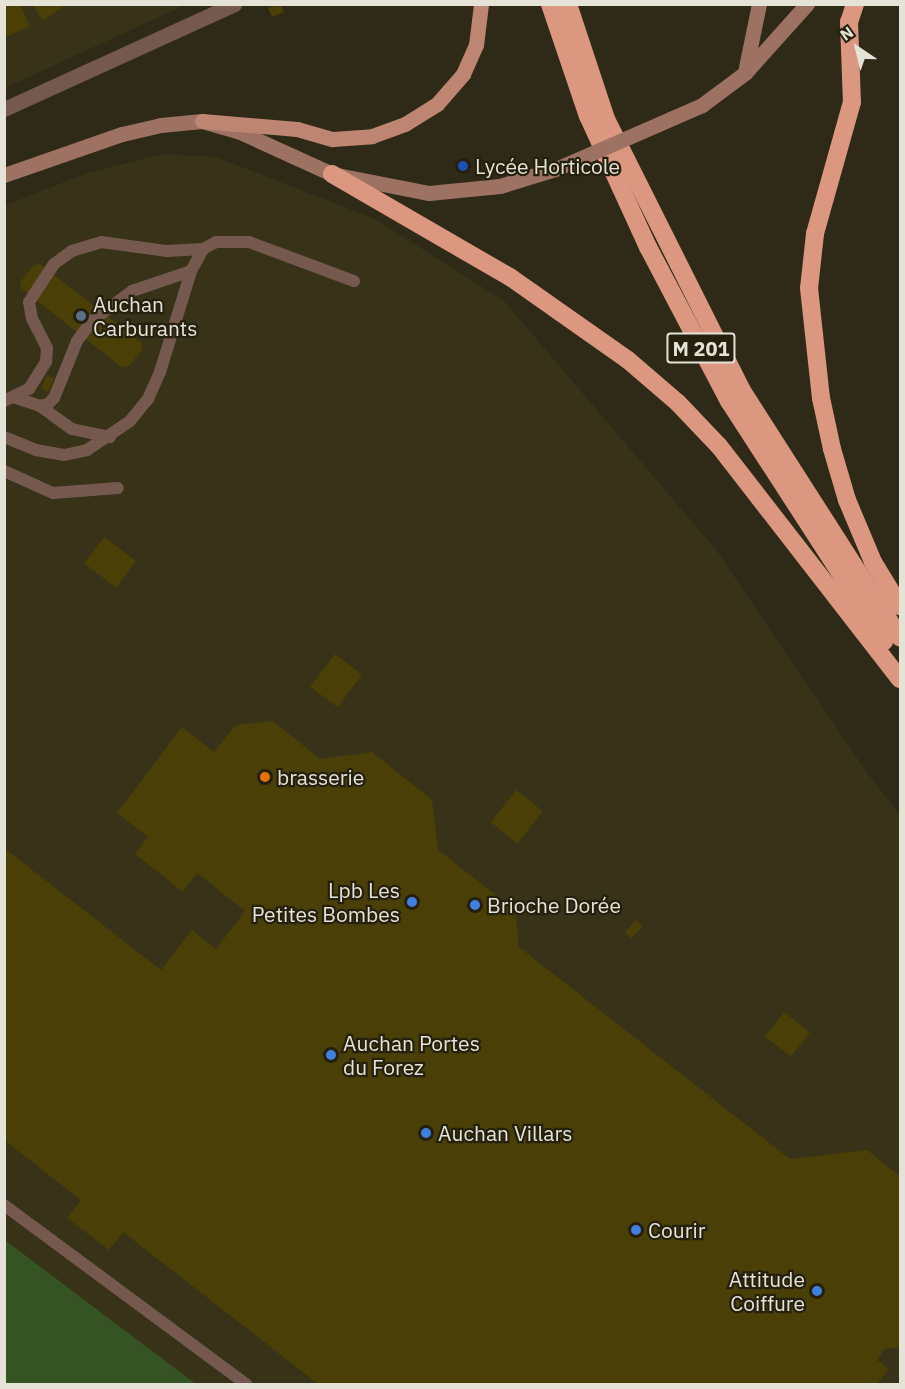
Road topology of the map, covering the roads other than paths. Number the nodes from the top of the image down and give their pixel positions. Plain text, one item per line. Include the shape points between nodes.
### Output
1 (234, 4) edge
2 (481, 4) edge
3 (550, 4) edge
4 (568, 4) edge
5 (759, 4) edge
6 (807, 4) edge
7 (855, 4) edge
8 (745, 73) junction
9 (4, 109) edge
10 (202, 121) junction
11 (332, 174) junction
12 (4, 175) edge
13 (203, 249) junction
14 (191, 271) junction
15 (354, 281) dead end
16 (10, 400) edge
17 (40, 406) junction
18 (4, 437) edge
19 (111, 438) junction
20 (4, 471) edge
21 (118, 488) dead end
22 (900, 606) edge
23 (900, 638) edge
24 (900, 666) edge
25 (900, 679) edge
26 (4, 1205) edge
27 (246, 1384) edge

1 - 9 street
2 - 10 main road via 476,45 463,74 437,104 405,124 372,136 333,139 297,129
3 - 24 highway, M 201 via 588,116 648,247 718,381
4 - 23 highway, M 201 via 606,119 741,389
5 - 8 street
6 - 8 street
7 - 22 highway via 849,22 852,102 815,234 809,288 821,398 835,460 873,562
8 - 11 street, bridge via 702,105 558,168 500,186 429,193
10 - 11 street via 240,132
10 - 12 street via 122,134
11 - 25 highway via 510,277 628,360 678,403 719,446
13 - 14 lane
13 - 15 lane via 216,242 249,242
13 - 16 lane via 167,251 101,242 72,251 54,264 29,302 32,319 47,348 46,362 29,389
14 - 17 lane via 132,291 93,320 70,356 54,398
14 - 19 lane via 148,399
16 - 17 lane
17 - 19 lane via 72,429
18 - 19 lane via 36,450 64,455 87,450
20 - 21 lane via 53,493
26 - 27 lane

